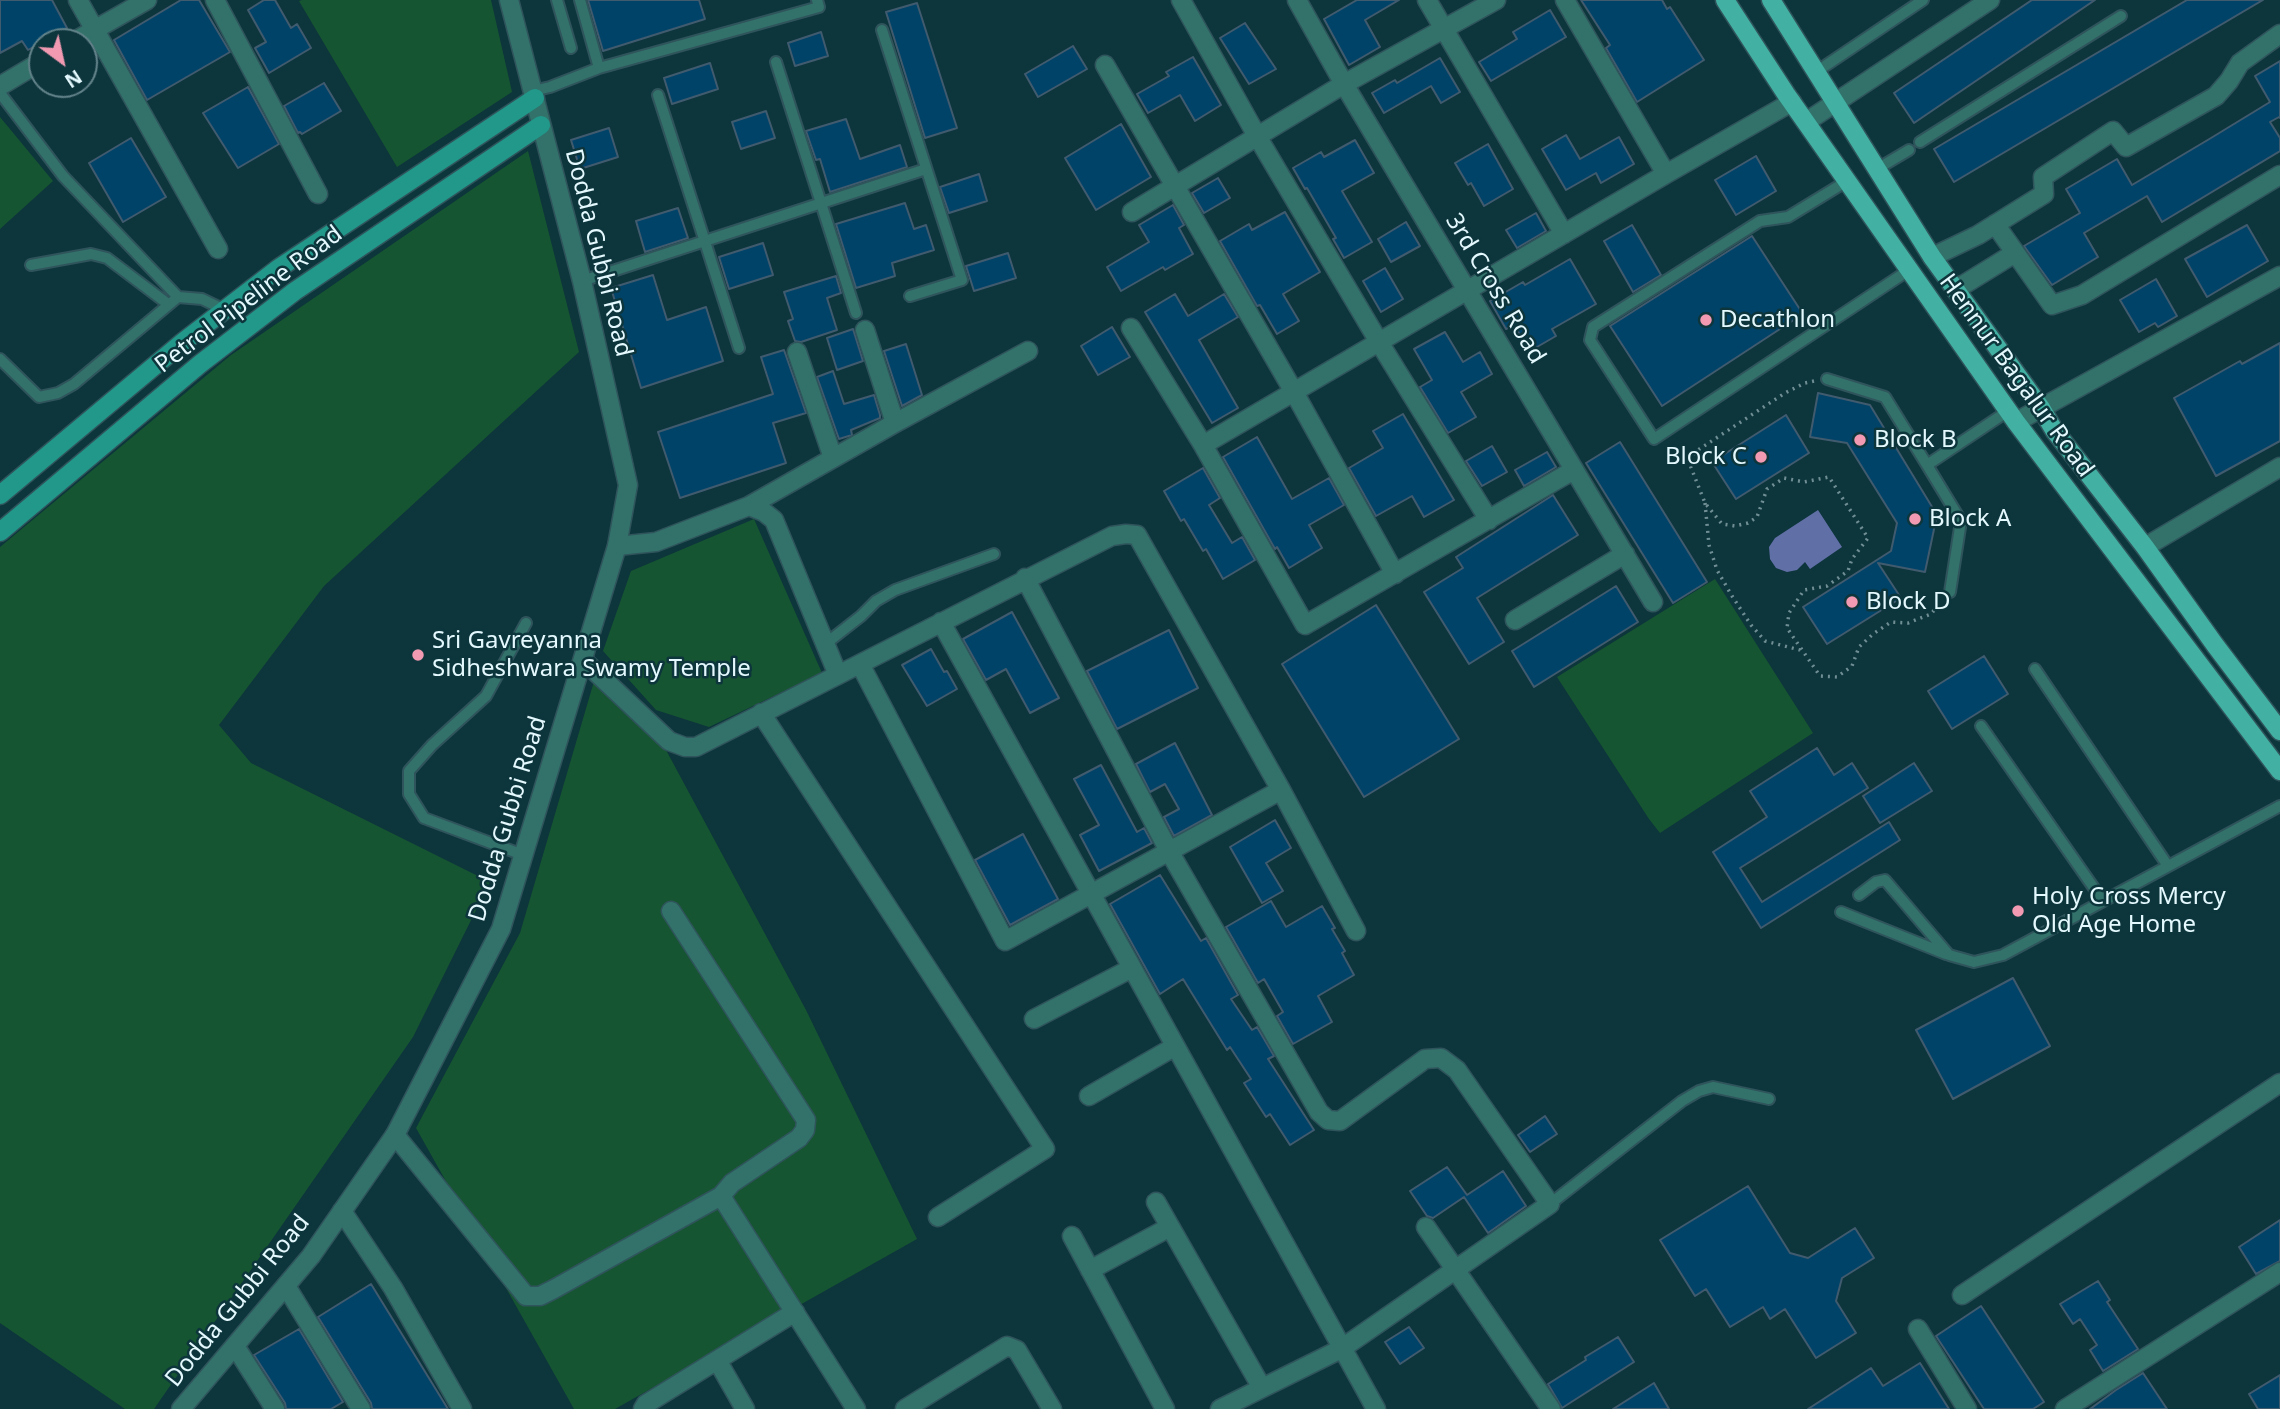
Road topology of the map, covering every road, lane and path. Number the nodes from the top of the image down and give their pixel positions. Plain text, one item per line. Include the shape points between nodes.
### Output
1 (78, 0) edge
2 (147, 0) edge
3 (215, 0) edge
4 (509, 0) edge
5 (817, 0) edge
6 (1181, 0) edge
7 (1297, 0) edge
8 (1427, 0) edge
9 (1496, 0) edge
10 (1565, 0) edge
11 (1725, 0) edge
12 (1771, 0) edge
13 (1923, 0) edge
14 (1990, 0) edge
15 (580, 2) edge
16 (558, 4) edge
17 (2121, 16) dead end
18 (93, 28) edge
19 (96, 28) edge
20 (1444, 28) junction
21 (882, 30) dead end
22 (2280, 34) edge
23 (98, 36) edge
24 (571, 48) dead end
25 (776, 62) dead end
26 (1105, 65) dead end
27 (598, 68) junction
28 (28, 69) edge
29 (1816, 72) junction
30 (1344, 84) junction
31 (0, 86) edge
32 (0, 93) edge
33 (534, 94) junction
34 (658, 95) dead end
35 (1792, 102) junction
36 (1835, 103) junction
37 (1806, 122) junction
38 (541, 125) junction
39 (1257, 136) junction
40 (1920, 142) dead end
41 (1909, 149) dead end
42 (926, 169) junction
43 (1877, 169) junction
44 (1665, 174) junction
45 (2280, 175) edge
46 (1847, 180) junction
47 (1176, 186) junction
48 (318, 194) dead end
49 (821, 203) junction
50 (1132, 212) dead end
51 (1995, 224) junction
52 (1564, 234) junction
53 (705, 241) junction
54 (218, 249) dead end
55 (2015, 253) junction
56 (1932, 257) junction
57 (31, 265) dead end
58 (1909, 270) junction
59 (2280, 276) edge
60 (582, 281) junction
61 (1468, 290) junction
62 (1955, 290) junction
63 (910, 296) dead end
64 (173, 300) junction
65 (225, 310) junction
66 (856, 313) dead end
67 (1131, 328) dead end
68 (865, 330) dead end
69 (1380, 342) junction
70 (739, 348) dead end
71 (1028, 351) dead end
72 (797, 352) dead end
73 (0, 359) edge
74 (1827, 379) joint
75 (1294, 392) junction
76 (2041, 408) junction
77 (2012, 417) junction
78 (895, 423) junction
79 (1203, 445) junction
80 (833, 458) junction
81 (1927, 465) junction
82 (2280, 467) edge
83 (1574, 470) junction
84 (0, 495) edge
85 (1704, 502) junction
86 (749, 506) junction
87 (1489, 520) junction
88 (0, 532) edge
89 (617, 546) junction
90 (2145, 547) junction
91 (994, 554) dead end
92 (1625, 554) junction
93 (1395, 574) junction
94 (1025, 578) junction
95 (1950, 592) joint
96 (1653, 602) dead end
97 (1515, 620) dead end
98 (941, 622) junction
99 (526, 624) dead end
100 (824, 645) junction
101 (1802, 651) junction
102 (583, 660) junction
103 (860, 664) junction
104 (2035, 669) dead end
105 (838, 675) junction
106 (761, 713) junction
107 (1981, 726) dead end
108 (2280, 731) edge
109 (2280, 771) edge
110 (1281, 790) junction
111 (2280, 806) edge
112 (1169, 851) junction
113 (523, 855) junction
114 (2168, 866) junction
115 (1091, 894) junction
116 (1859, 895) dead end
117 (2103, 901) junction
118 (671, 911) dead end
119 (1841, 912) dead end
120 (1356, 931) dead end
121 (1949, 955) junction
122 (1132, 968) junction
123 (1034, 1019) dead end
124 (1174, 1046) junction
125 (2280, 1083) edge
126 (1089, 1096) dead end
127 (1769, 1099) dead end
128 (395, 1135) junction
129 (721, 1196) junction
130 (1156, 1202) dead end
131 (1550, 1204) junction
132 (342, 1211) junction
133 (938, 1217) dead end
134 (1170, 1227) junction
135 (1426, 1227) dead end
136 (1072, 1236) dead end
137 (1457, 1269) junction
138 (1090, 1270) junction
139 (2280, 1272) edge
140 (286, 1286) junction
141 (1962, 1295) dead end
142 (794, 1312) junction
143 (1918, 1329) dead end
144 (235, 1346) junction
145 (1341, 1349) junction
146 (718, 1360) junction
147 (1262, 1388) junction
148 (181, 1409) edge
149 (275, 1409) edge
150 (361, 1409) edge
151 (462, 1409) edge
152 (643, 1409) edge
153 (745, 1409) edge
154 (856, 1409) edge
155 (905, 1409) edge
156 (1052, 1409) edge
157 (1165, 1409) edge
158 (1220, 1409) edge
159 (1376, 1409) edge
160 (1551, 1409) edge
161 (1968, 1409) edge
162 (2066, 1409) edge

1 - 18 street
2 - 19 street
3 - 48 street
4 - 33 street, Dodda Gubbi Road
5 - 27 lane via 819,7
6 - 39 street
7 - 30 street, 3rd Cross Road
8 - 20 street
9 - 20 street
10 - 44 street
11 - 35 main road, Hennur Bagalur Road
12 - 29 main road, Hennur Bagalur Road
13 - 29 lane
14 - 36 street
15 - 16 lane
15 - 27 lane
16 - 24 lane
17 - 40 lane
20 - 30 street
20 - 52 street
21 - 42 lane
22 - 51 street via 2240,63 2216,96 2126,147 2113,131 2043,177 2044,194
23 - 54 street
25 - 49 lane
26 - 47 street
27 - 33 lane
28 - 31 street
29 - 36 main road, Hennur Bagalur Road
30 - 39 street
30 - 61 street, 3rd Cross Road
32 - 64 lane via 63,176
33 - 38 street, Dodda Gubbi Road
33 - 65 main road, Petrol Pipeline Road
34 - 53 lane
35 - 37 main road, Hennur Bagalur Road
35 - 44 street
36 - 37 street
36 - 43 main road, Hennur Bagalur Road
37 - 46 main road, Hennur Bagalur Road
38 - 60 street, Dodda Gubbi Road
38 - 88 main road, Petrol Pipeline Road via 295,291 200,364
39 - 47 street
39 - 69 street
41 - 43 lane
42 - 49 lane
42 - 63 lane via 962,280
43 - 56 main road, Hennur Bagalur Road
44 - 52 street
45 - 55 street via 2082,295 2052,305
46 - 58 main road, Hennur Bagalur Road
46 - 58 lane via 1788,217 1760,221 1592,327 1590,340 1654,439
47 - 50 street
47 - 75 street
49 - 53 lane
49 - 66 lane
51 - 55 street
51 - 56 street
52 - 61 street
53 - 60 lane
53 - 70 lane
55 - 62 street
56 - 62 main road, Hennur Bagalur Road
57 - 64 lane via 90,254 107,258
58 - 77 main road, Hennur Bagalur Road
59 - 76 street
60 - 89 street, Dodda Gubbi Road via 628,485
61 - 69 street
61 - 83 street, 3rd Cross Road
62 - 76 main road, Hennur Bagalur Road
64 - 65 lane via 202,299
64 - 73 lane via 58,393 39,397
65 - 84 main road, Petrol Pipeline Road
67 - 79 street
68 - 78 street
69 - 75 street
69 - 87 street
71 - 78 street
72 - 80 street
74 - 81 lane via 1885,397
74 - 85 path via 1785,393 1698,450 1690,465
75 - 79 street
75 - 93 street
76 - 77 street
76 - 90 main road, Hennur Bagalur Road
77 - 81 lane
77 - 109 main road, Hennur Bagalur Road
78 - 80 street
79 - 93 street via 1305,625
80 - 86 street
81 - 95 lane via 1961,521
82 - 90 street
83 - 87 street
83 - 92 street, 3rd Cross Road
85 - 101 path via 1717,570 1738,606 1765,641
85 - 101 path via 1722,524 1735,526 1757,517 1767,489 1784,478 1804,482 1829,477 1868,538 1848,571 1827,586 1804,590 1788,613 1787,628
86 - 89 street via 656,542
86 - 100 street via 774,520
87 - 93 street
89 - 102 street, Dodda Gubbi Road
90 - 108 main road, Hennur Bagalur Road
91 - 100 lane via 895,590
92 - 96 street, 3rd Cross Road
92 - 97 street
94 - 98 street
94 - 110 street via 1112,536 1138,535
94 - 112 street
95 - 101 path via 1931,614 1908,624 1891,622 1873,634 1859,647 1852,666 1837,677 1820,676
98 - 103 street
98 - 115 street
99 - 113 lane via 486,696 409,771 409,794 424,818
100 - 105 street
102 - 106 street via 669,741 685,747 696,747
102 - 113 street, Dodda Gubbi Road
103 - 105 street
103 - 115 street via 1005,941
104 - 114 lane
105 - 106 street
106 - 133 street via 1045,1149
107 - 117 lane
110 - 112 street
110 - 120 street
111 - 114 lane
112 - 115 street
112 - 131 street via 1318,1112 1328,1120 1340,1121 1425,1059 1441,1058 1457,1070
113 - 128 street, Dodda Gubbi Road via 501,929
114 - 117 lane
115 - 122 street
116 - 121 lane via 1885,880
117 - 121 lane via 2003,955 1975,962
118 - 129 street via 806,1120 806,1130 799,1138 732,1183
119 - 121 lane
122 - 123 street
122 - 124 street
124 - 126 street
124 - 145 street
125 - 141 street
127 - 131 lane via 1713,1087 1699,1091
128 - 129 street via 526,1296 554,1289
128 - 132 street, Dodda Gubbi Road
129 - 142 street
130 - 134 street
131 - 137 street
132 - 140 street, Dodda Gubbi Road
132 - 151 street via 393,1288
134 - 138 street
134 - 147 street
135 - 137 street
136 - 138 street
137 - 145 street
137 - 160 street
138 - 157 street
139 - 162 street
140 - 144 street, Dodda Gubbi Road
140 - 150 street
142 - 146 street
142 - 154 street
143 - 161 street
144 - 148 street, Dodda Gubbi Road
144 - 149 street
145 - 147 street
145 - 159 street
146 - 152 street
146 - 153 street
147 - 158 street
155 - 156 street via 1007,1346 1017,1350

